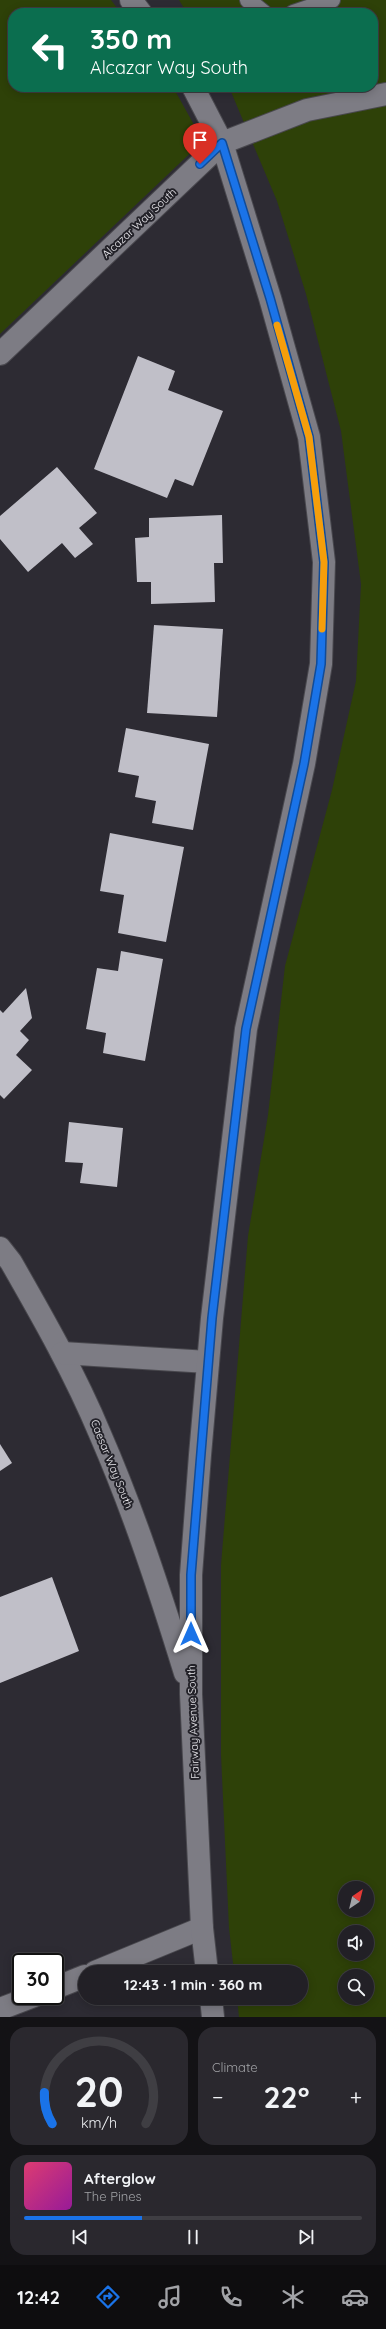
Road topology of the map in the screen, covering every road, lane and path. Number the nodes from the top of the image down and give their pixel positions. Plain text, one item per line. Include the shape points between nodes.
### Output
1 (131, 0) edge
2 (248, 0) edge
3 (332, 0) edge
4 (137, 8) edge
5 (258, 8) edge
6 (308, 8) edge
7 (196, 92) edge
8 (386, 94) edge
9 (222, 143) junction
10 (0, 354) edge
11 (0, 1248) edge
12 (62, 1353) junction
13 (208, 1362) junction
14 (191, 1694) junction
15 (202, 1928) junction
16 (112, 1965) edge
17 (206, 1965) edge
18 (78, 1979) edge
19 (64, 1984) edge
20 (12, 2004) edge
21 (212, 2005) edge
22 (0, 2009) edge
23 (213, 2017) edge

1 - 4 street
2 - 5 lane
3 - 6 lane
7 - 9 street, Fairway Avenue South
8 - 9 street, Alcazar Way South via 308,110
9 - 10 street, Alcazar Way South
9 - 13 street, Fairway Avenue South via 270,298 309,437 324,562 321,664 304,764 246,1029
11 - 12 street, Caesar Way South via 11,1262
12 - 13 street
12 - 14 street, Caesar Way South via 100,1434 148,1555
13 - 14 street, Fairway Avenue South via 191,1575
14 - 15 street, Fairway Avenue South
15 - 16 street
15 - 17 street, Fairway Avenue South
18 - 19 street
20 - 22 street
21 - 23 street

